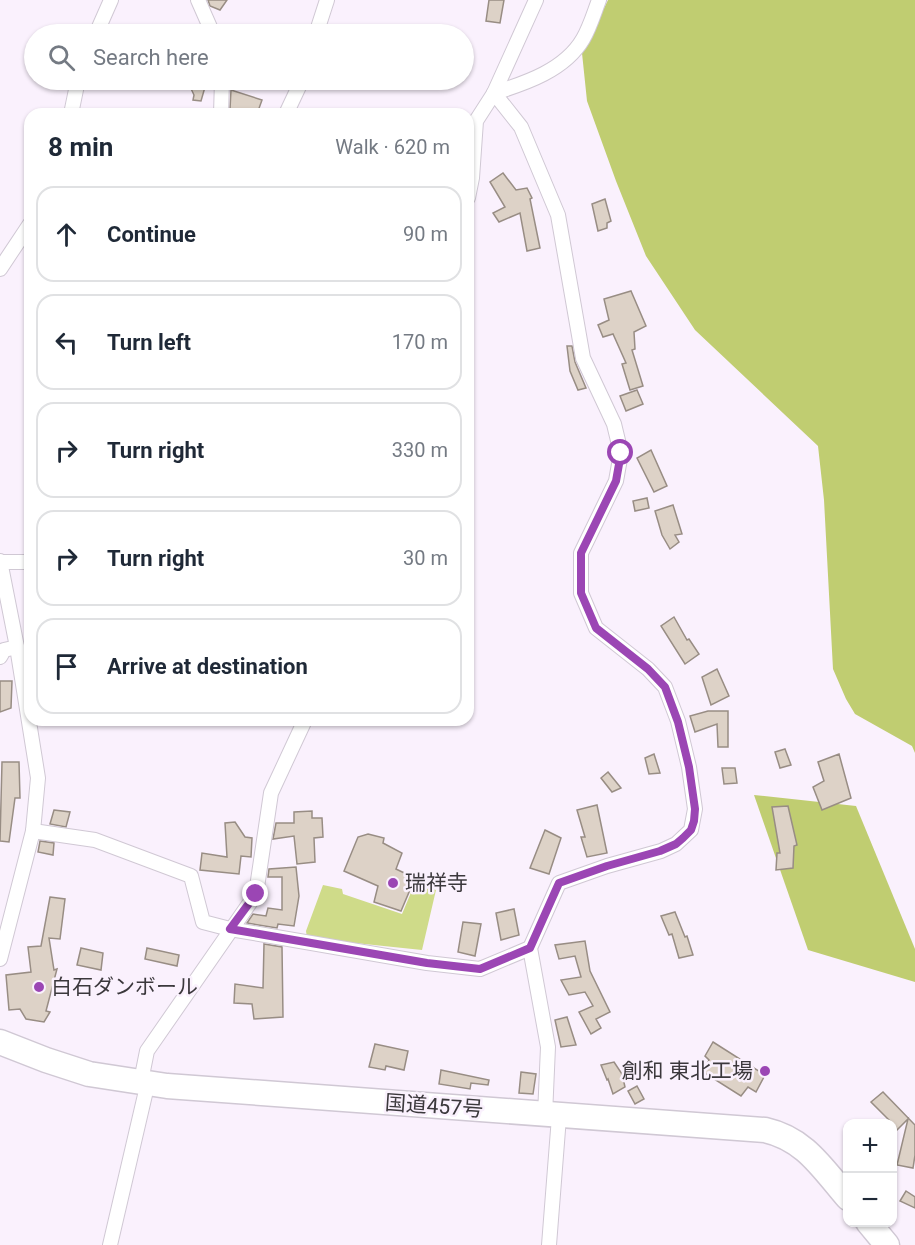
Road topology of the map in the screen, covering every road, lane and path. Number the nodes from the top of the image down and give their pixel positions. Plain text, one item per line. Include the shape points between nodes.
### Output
1 (111, 0) edge
2 (198, 0) edge
3 (327, 0) edge
4 (536, 0) edge
5 (599, 0) edge
6 (100, 24) edge
7 (209, 24) edge
8 (319, 24) edge
9 (76, 90) edge
10 (222, 90) edge
11 (297, 90) edge
12 (494, 93) junction
13 (71, 108) edge
14 (221, 108) edge
15 (289, 108) edge
16 (474, 150) edge
17 (24, 233) edge
18 (0, 269) edge
19 (0, 561) edge
20 (24, 562) edge
21 (17, 647) junction
22 (0, 657) edge
23 (24, 691) edge
24 (30, 726) edge
25 (302, 726) edge
26 (33, 831) junction
27 (230, 929) junction
28 (530, 948) junction
29 (0, 959) edge
30 (0, 1042) edge
31 (144, 1082) junction
32 (552, 1116) junction
33 (843, 1192) edge
34 (872, 1227) edge
35 (886, 1244) edge
36 (110, 1245) edge
37 (549, 1245) edge

1 - 6 street
2 - 7 street
3 - 8 street
4 - 12 street
5 - 12 street via 584,37 570,55 553,69
9 - 13 street
10 - 14 street
11 - 15 street
12 - 16 street via 476,121
12 - 28 street via 521,127 558,215 584,358 614,424 621,453 616,481 581,553 581,593 596,628 665,687 678,722 695,809 691,830 676,844 559,883
17 - 18 street
19 - 20 street
19 - 21 street
21 - 22 street via 4,650
21 - 23 street
24 - 26 street via 38,778
25 - 27 street via 272,794 256,894
26 - 27 street via 95,840 191,876 203,922
26 - 29 street
27 - 28 street via 480,969
27 - 31 street via 147,1051
28 - 32 street via 548,1047
30 - 31 highway, 国道457号 via 89,1074
31 - 32 highway, 国道457号
31 - 36 street
32 - 33 highway, 国道457号 via 782,1134 814,1158
32 - 37 street
34 - 35 highway

